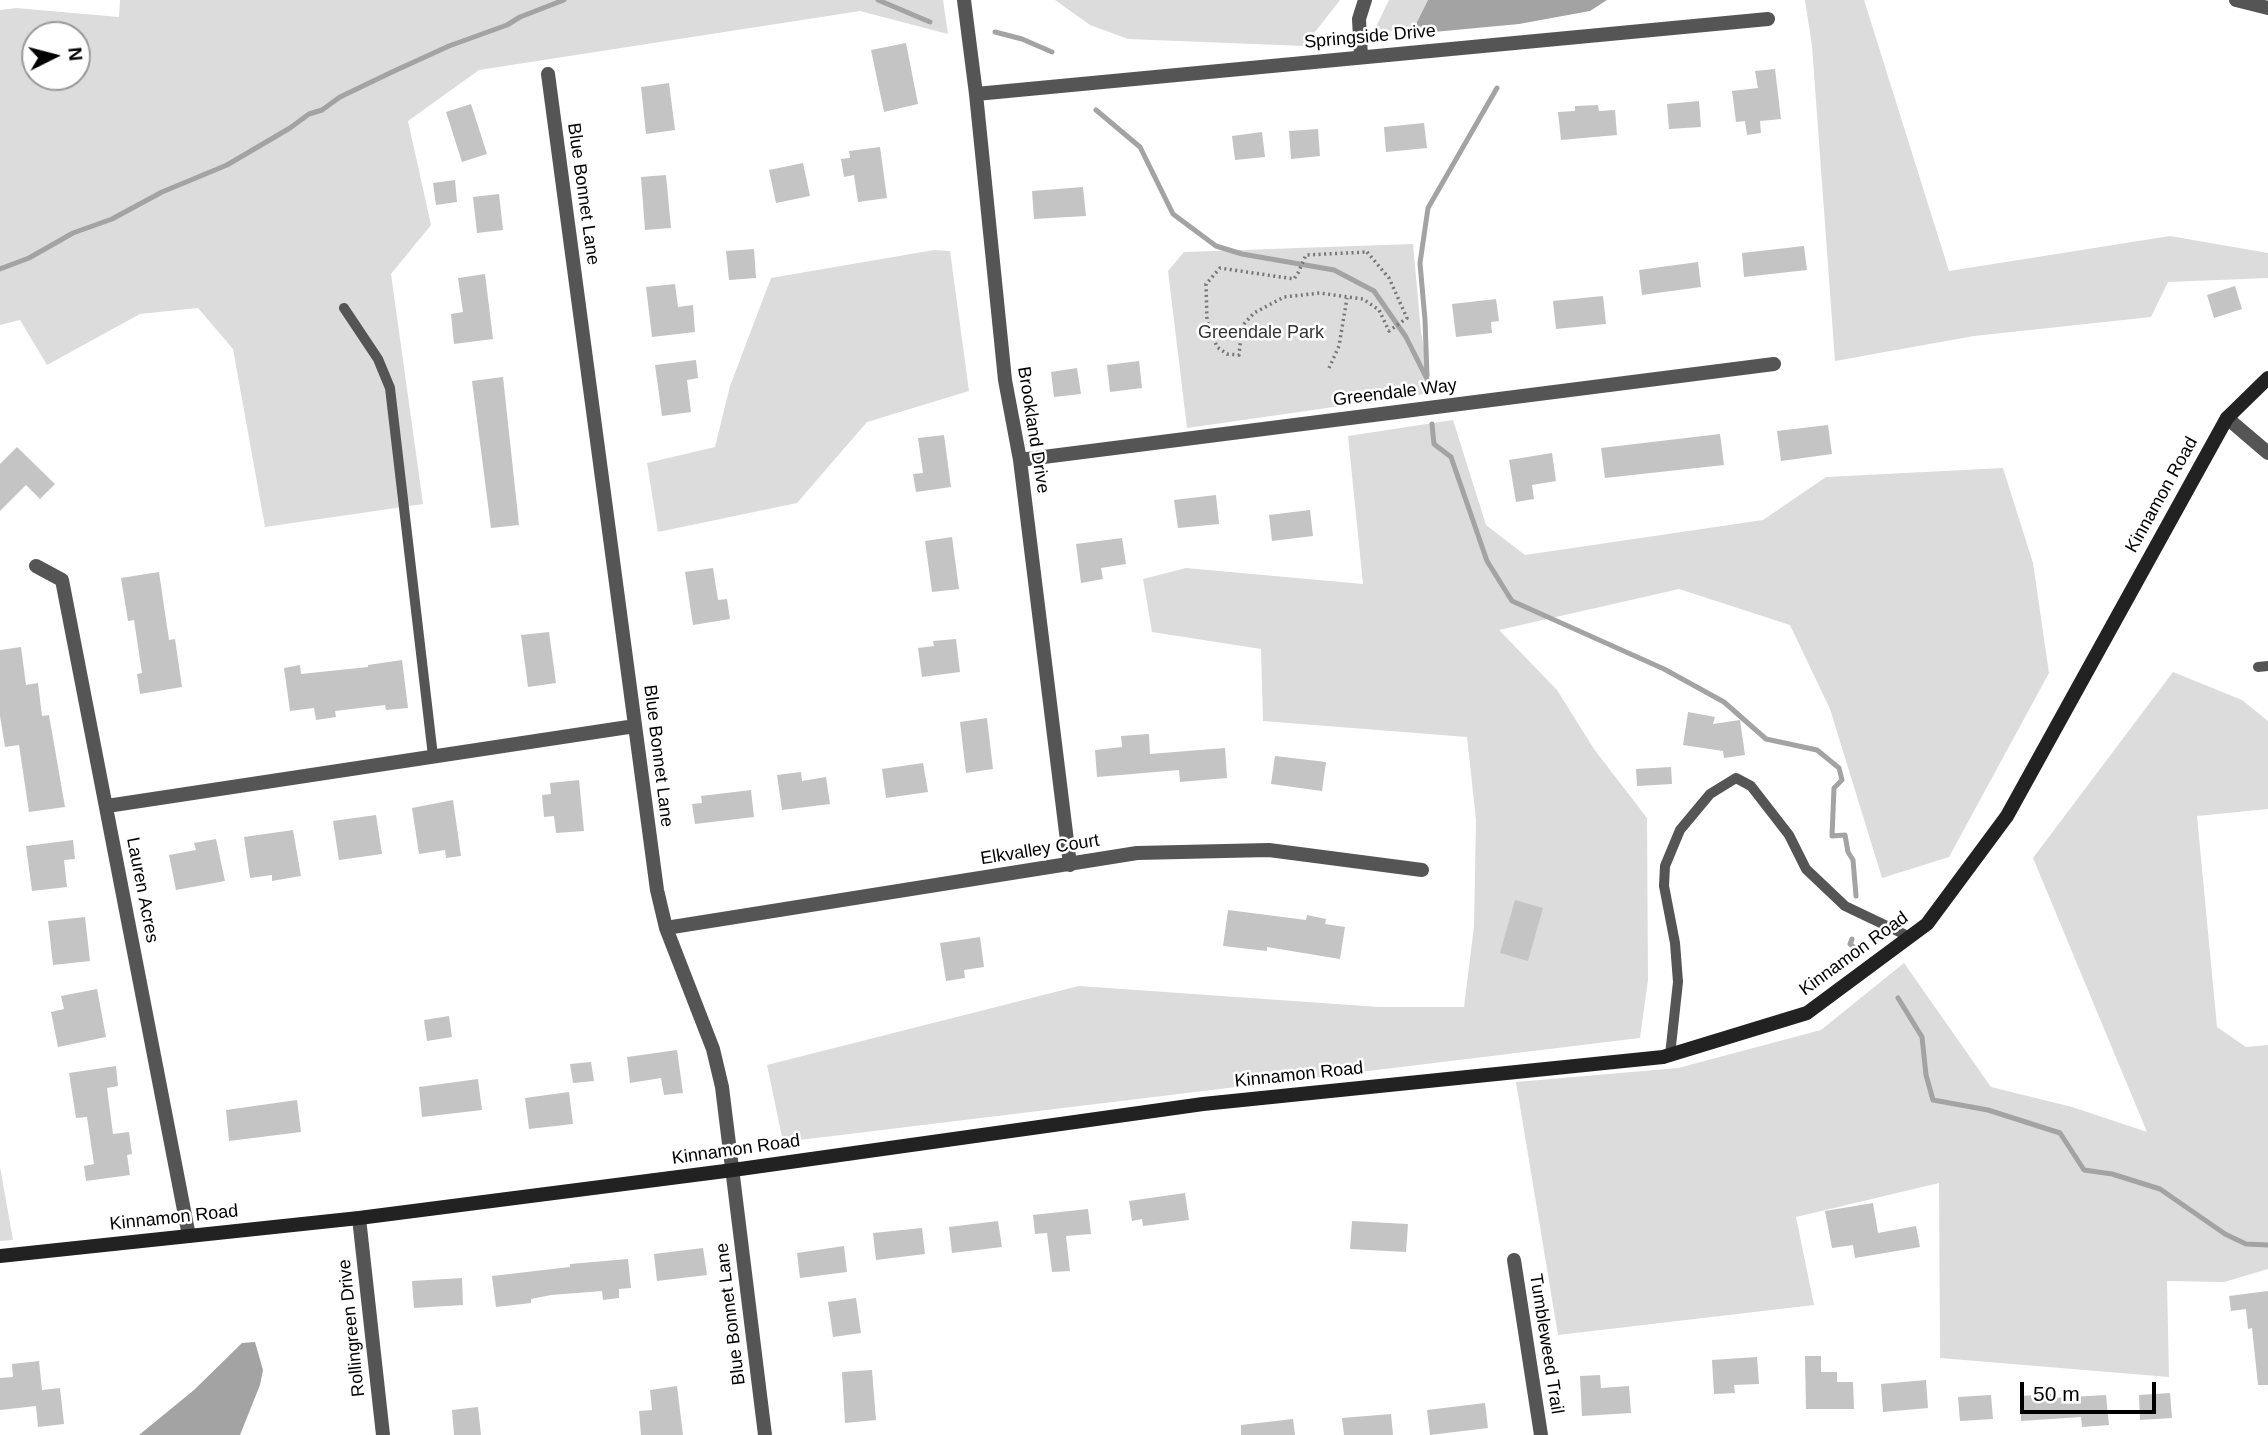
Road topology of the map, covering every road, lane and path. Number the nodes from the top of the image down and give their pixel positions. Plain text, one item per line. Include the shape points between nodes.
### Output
1 (964, 0) edge
2 (1365, 0) edge
3 (2236, 0) edge
4 (2268, 8) edge
5 (1768, 19) dead end
6 (1361, 57) junction
7 (548, 74) dead end
8 (976, 94) junction
9 (1347, 298) junction
10 (344, 308) dead end
11 (1774, 364) dead end
12 (1329, 368) dead end
13 (2268, 379) edge
14 (2227, 418) junction
15 (2268, 453) edge
16 (1020, 460) junction
17 (36, 566) dead end
18 (635, 726) junction
19 (433, 756) junction
20 (107, 806) junction
21 (1069, 865) junction
22 (1422, 870) dead end
23 (666, 928) junction
24 (1910, 937) junction
25 (1670, 1055) junction
26 (733, 1170) junction
27 (359, 1218) junction
28 (189, 1236) junction
29 (0, 1256) edge
30 (1514, 1260) dead end
31 (383, 1435) edge
32 (765, 1435) edge
33 (1541, 1435) edge

1 - 8 street, Brookland Drive
2 - 6 street via 1359,19
3 - 4 street
5 - 6 street, Springside Drive
6 - 8 street, Springside Drive
7 - 18 street, Blue Bonnet Lane
8 - 16 street, Brookland Drive via 1005,380
9 - 9 path via 1363,299 1379,310 1389,331 1406,318 1389,278 1367,252 1306,255 1294,279 1220,268 1206,284 1207,321 1217,347 1239,355 1242,326 1254,313 1284,297 1320,293
9 - 12 path via 1339,346
10 - 19 lane via 378,359 390,388
11 - 16 street, Greendale Way
13 - 14 main road, Kinnamon Road
14 - 15 street
14 - 24 main road, Kinnamon Road via 2007,816 1927,924
16 - 21 street, Brookland Drive
17 - 20 street, Lauren Acres via 62,580
18 - 19 street
18 - 23 street, Blue Bonnet Lane
19 - 20 street
20 - 28 street, Lauren Acres
21 - 22 street, Elkvalley Court via 1137,853 1269,850
21 - 23 street, Elkvalley Court
23 - 26 street, Blue Bonnet Lane via 713,1049
24 - 25 main road, Kinnamon Road via 1807,1013
24 - 25 lane via 1845,906 1806,869 1789,835 1751,786 1736,778 1710,794 1680,831 1664,866 1678,982
25 - 26 main road, Kinnamon Road via 1203,1104
26 - 27 main road, Kinnamon Road
26 - 32 street, Blue Bonnet Lane
27 - 28 main road, Kinnamon Road
27 - 31 street, Rollingreen Drive
28 - 29 main road, Kinnamon Road
30 - 33 street, Tumbleweed Trail

